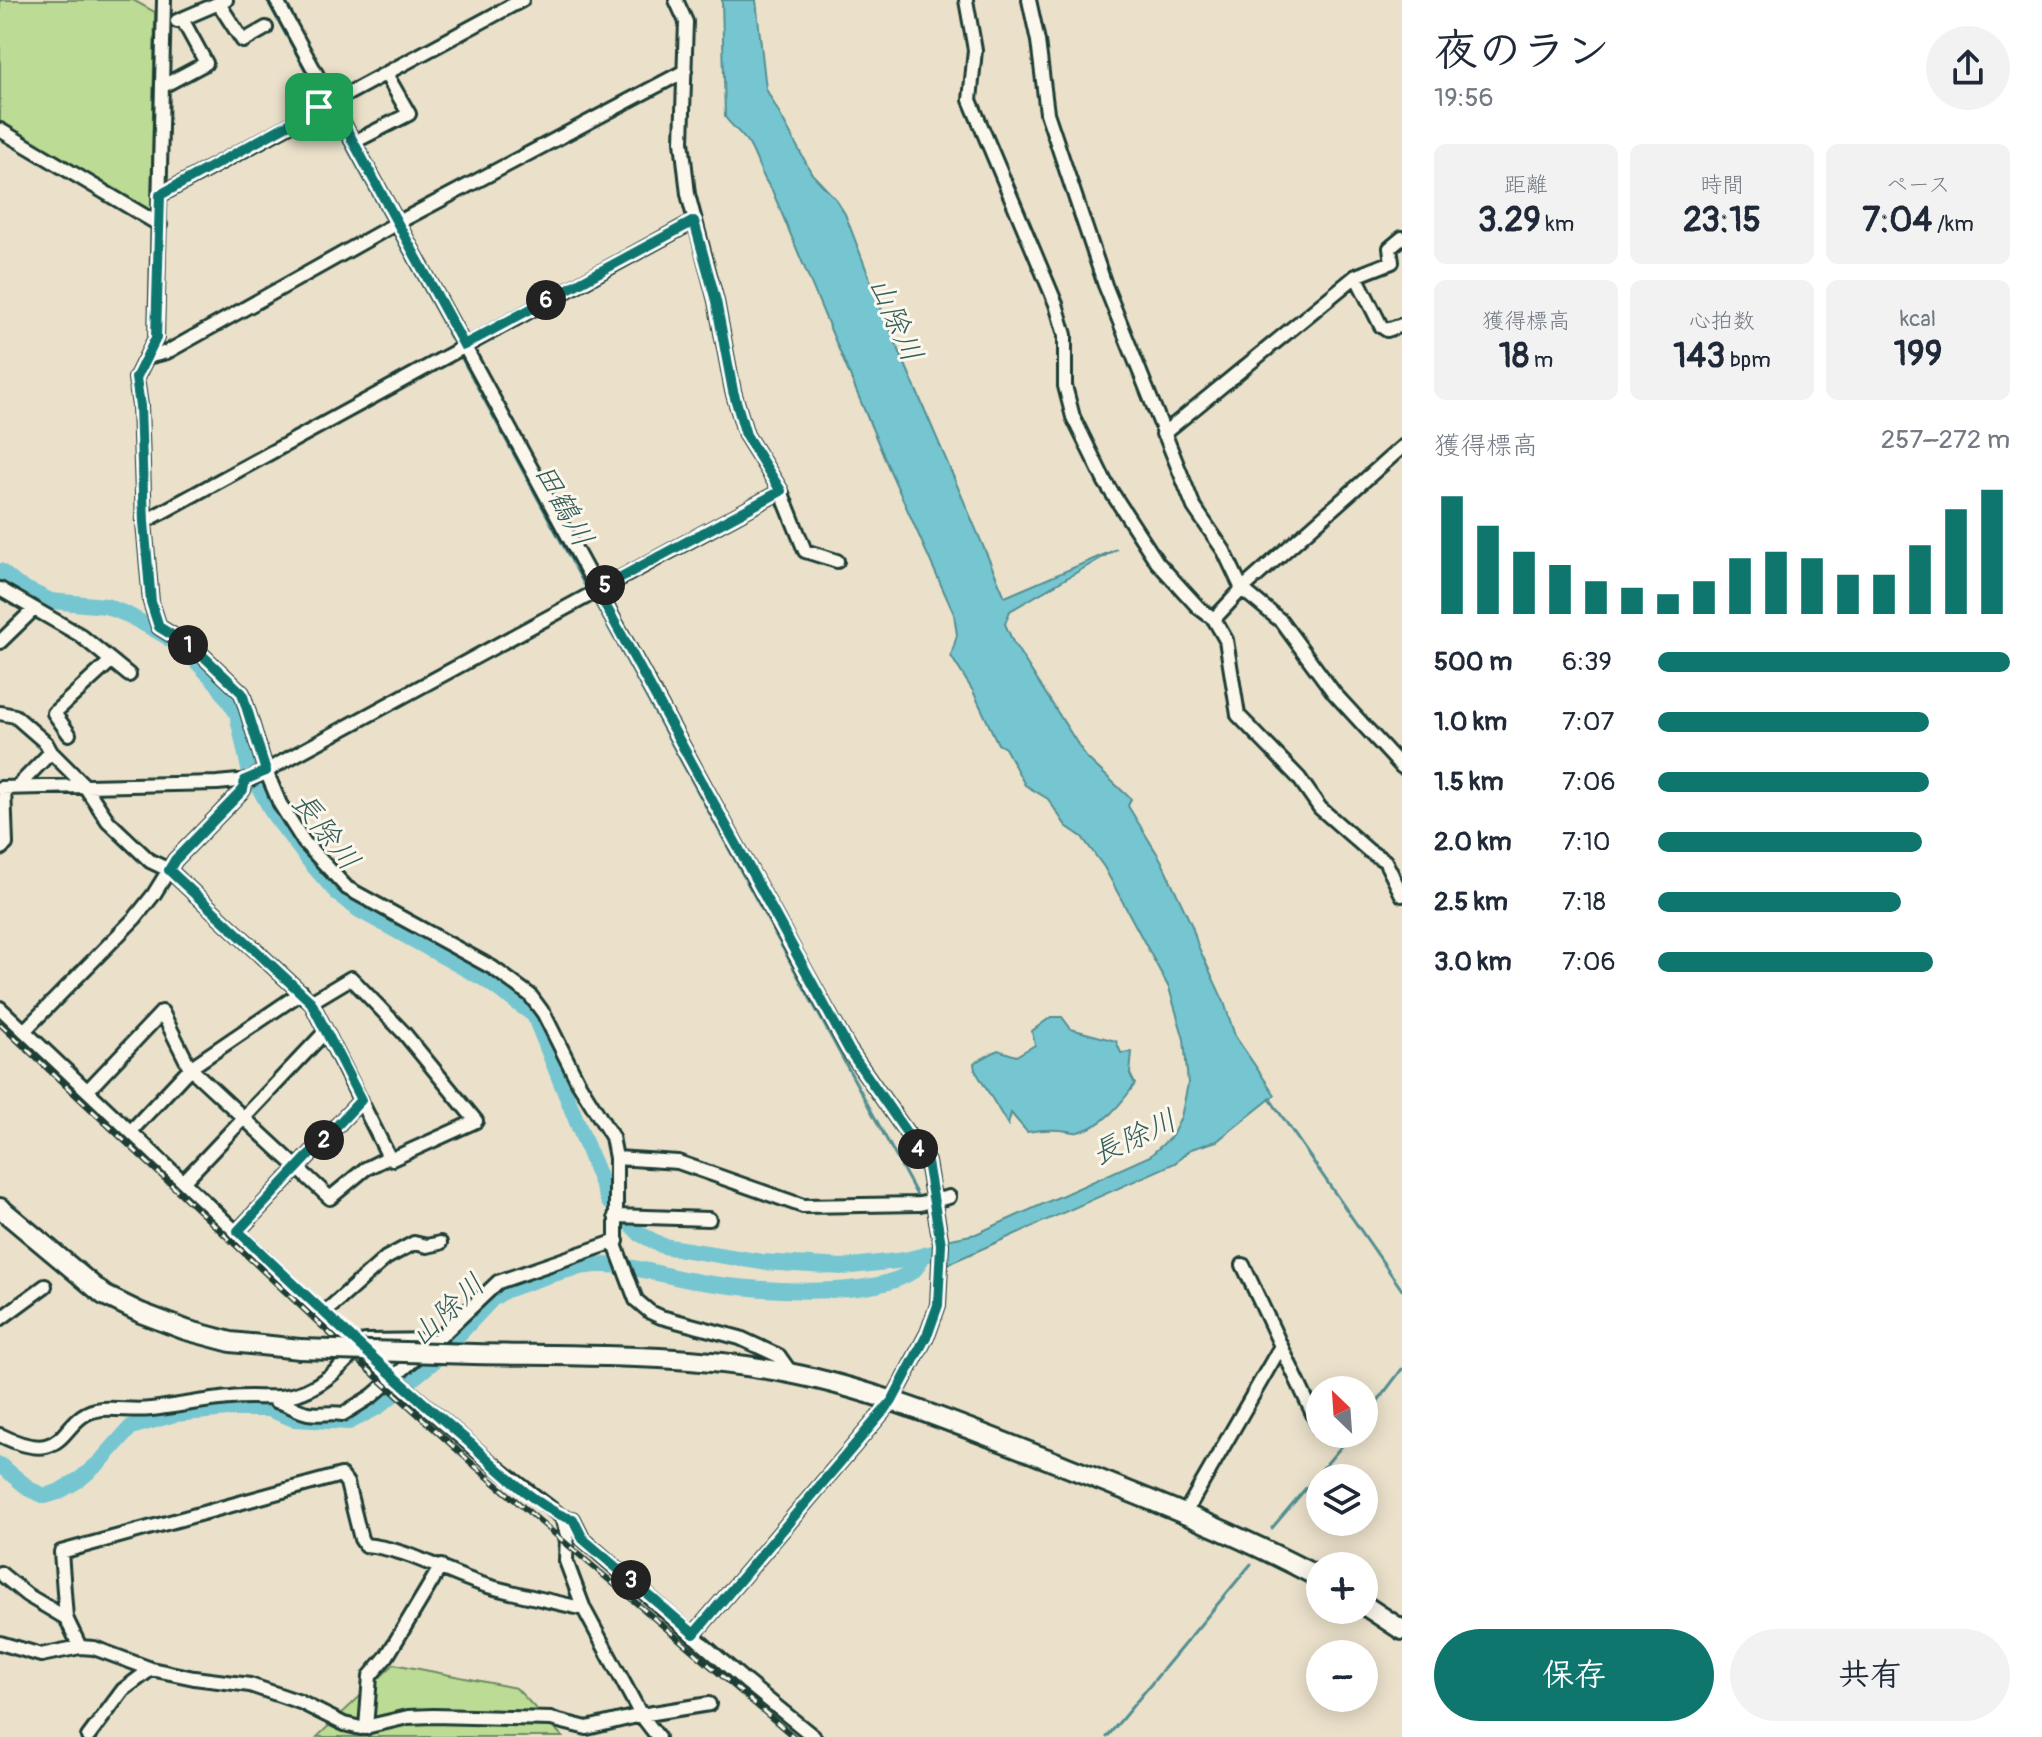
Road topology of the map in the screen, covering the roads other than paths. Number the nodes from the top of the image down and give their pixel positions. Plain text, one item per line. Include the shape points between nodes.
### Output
1 (164, 0) edge
2 (276, 0) edge
3 (522, 0) edge
4 (676, 0) edge
5 (966, 0) edge
6 (1029, 0) edge
7 (222, 2) edge
8 (182, 19) junction
9 (164, 28) junction
10 (266, 28) dead end
11 (685, 71) junction
12 (386, 74) junction
13 (163, 86) junction
14 (326, 104) junction
15 (0, 130) edge
16 (354, 142) junction
17 (160, 195) junction
18 (694, 221) junction
19 (160, 225) junction
20 (393, 226) junction
21 (1402, 238) edge
22 (1356, 276) junction
23 (1402, 325) edge
24 (459, 347) junction
25 (147, 357) junction
26 (1163, 434) junction
27 (1402, 447) edge
28 (781, 491) junction
29 (144, 522) junction
30 (837, 561) dead end
31 (0, 589) edge
32 (1242, 589) junction
33 (592, 593) junction
34 (33, 610) junction
35 (1214, 619) junction
36 (0, 642) edge
37 (111, 661) junction
38 (129, 675) dead end
39 (0, 713) edge
40 (69, 734) dead end
41 (51, 752) junction
42 (1402, 767) edge
43 (255, 776) junction
44 (84, 785) junction
45 (7, 788) edge
46 (2, 813) edge
47 (0, 849) edge
48 (169, 870) junction
49 (1402, 895) edge
50 (307, 997) junction
51 (0, 1008) edge
52 (24, 1031) junction
53 (326, 1031) junction
54 (190, 1068) junction
55 (88, 1090) junction
56 (361, 1100) junction
57 (244, 1117) junction
58 (131, 1131) junction
59 (389, 1157) junction
60 (616, 1158) junction
61 (299, 1167) junction
62 (184, 1181) junction
63 (949, 1197) dead end
64 (0, 1208) edge
65 (615, 1216) junction
66 (709, 1219) dead end
67 (238, 1231) junction
68 (440, 1243) dead end
69 (616, 1244) junction
70 (1243, 1265) dead end
71 (45, 1286) dead end
72 (324, 1313) junction
73 (0, 1319) edge
74 (437, 1340) junction
75 (1281, 1346) junction
76 (360, 1347) junction
77 (791, 1373) junction
78 (399, 1383) junction
79 (256, 1397) junction
80 (1306, 1399) edge
81 (892, 1401) junction
82 (0, 1435) edge
83 (1185, 1513) junction
84 (562, 1517) junction
85 (441, 1566) junction
86 (1306, 1570) edge
87 (0, 1573) edge
88 (584, 1609) junction
89 (1378, 1614) edge
90 (66, 1618) junction
91 (1402, 1630) edge
92 (694, 1634) junction
93 (0, 1643) edge
94 (80, 1647) junction
95 (151, 1669) junction
96 (709, 1704) dead end
97 (641, 1715) junction
98 (366, 1728) junction
99 (88, 1737) edge
100 (658, 1737) edge
101 (814, 1737) edge

1 - 9 street
2 - 14 street
3 - 12 street
4 - 11 street via 686,22
5 - 35 street via 975,50 970,100 1056,304 1065,335 1065,386 1073,417 1105,482 1157,562
6 - 26 street via 1047,113
7 - 8 street
7 - 10 street via 243,41
8 - 9 street
8 - 13 street via 206,63
9 - 13 street
11 - 18 street via 682,141
11 - 20 street
12 - 14 street
12 - 16 street via 409,114
13 - 17 street
14 - 16 street
14 - 17 street
15 - 19 street
16 - 20 street
17 - 19 street
18 - 24 street
18 - 28 street via 746,435
19 - 25 street via 156,338
20 - 24 street
20 - 25 street via 167,352
21 - 22 street via 1390,248 1392,262
22 - 23 street via 1381,326 1387,330
22 - 26 street
24 - 29 street
24 - 33 street
25 - 29 street via 136,378
26 - 32 street via 1194,507
27 - 32 street
28 - 30 street via 805,551
28 - 33 street
29 - 43 street via 151,602 159,627 198,651 242,693
31 - 34 street
32 - 35 street
32 - 42 street via 1281,621 1334,693
33 - 43 street
33 - 81 street via 849,1050 927,1162 941,1244 938,1305
34 - 36 street
34 - 37 street via 80,635
35 - 49 street via 1226,640 1238,715 1299,778 1320,808 1385,861
37 - 38 street
37 - 40 street via 54,713
39 - 41 street via 15,716
41 - 44 street
41 - 45 street
43 - 44 street
43 - 48 street
43 - 60 street via 304,842 347,888 493,968 530,995 612,1137
44 - 45 street
44 - 48 street via 108,821 150,861
45 - 46 street
46 - 47 street via 6,844
48 - 50 street
48 - 52 street via 135,918
50 - 53 street
50 - 54 street
50 - 59 street via 351,978 476,1121
51 - 52 street
52 - 55 street
53 - 56 street
53 - 57 street
54 - 55 street via 162,1012
54 - 57 street
54 - 58 street
55 - 58 street
56 - 59 street
56 - 61 street
57 - 61 street
57 - 62 street
58 - 62 street
59 - 61 street via 330,1198
60 - 63 street via 678,1162 803,1206 920,1204
60 - 65 street
61 - 67 street
62 - 67 street
64 - 77 highway, bridge via 104,1295 186,1330 231,1342 300,1349 653,1358
65 - 66 street
65 - 69 street
67 - 72 street
68 - 72 street via 414,1243 386,1258
69 - 74 street via 498,1282
69 - 77 street via 636,1300 650,1312 740,1338 779,1356
70 - 75 street
71 - 73 street
72 - 76 street
74 - 76 street via 365,1341
74 - 78 street
75 - 80 street
75 - 83 street
76 - 78 street
76 - 79 street via 332,1376 309,1388 283,1397
77 - 81 highway
78 - 79 street via 343,1414 309,1413
78 - 84 street
79 - 82 street via 148,1410 100,1409 43,1448
81 - 83 highway
81 - 92 street
83 - 86 highway
84 - 88 street via 566,1561
84 - 92 street via 573,1519 583,1539
85 - 88 street via 485,1585
85 - 90 street via 365,1545 341,1475 61,1552
85 - 98 street via 370,1676
87 - 90 street
88 - 97 street
89 - 91 highway
90 - 94 street
92 - 101 street
93 - 94 street via 41,1655
94 - 95 street
95 - 98 street via 250,1685
95 - 99 street via 123,1690
96 - 97 street
97 - 98 street via 587,1728 521,1717 408,1717
97 - 100 street

